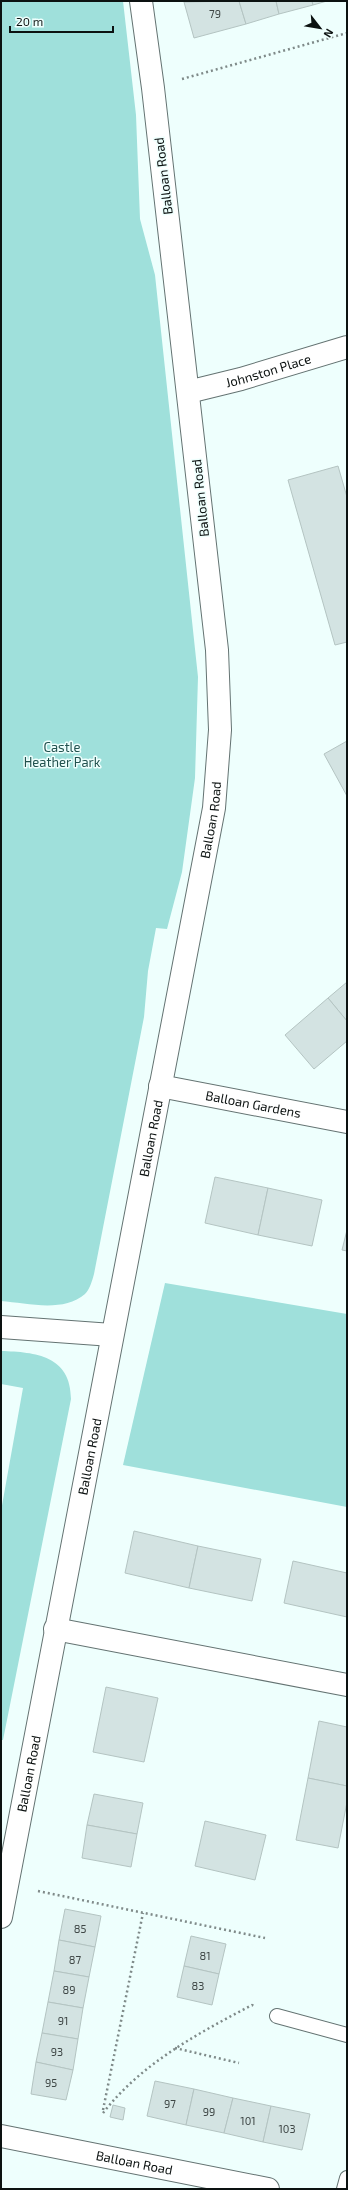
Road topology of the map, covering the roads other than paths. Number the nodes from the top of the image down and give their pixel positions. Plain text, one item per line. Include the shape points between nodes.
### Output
1 (141, 1) edge
2 (347, 347) edge
3 (188, 392) junction
4 (160, 1086) junction
5 (347, 1122) edge
6 (1, 1327) edge
7 (112, 1336) junction
8 (55, 1629) junction
9 (347, 1685) edge
10 (3, 1894) edge
11 (1, 1917) edge
12 (277, 2016) road end
13 (347, 2035) edge
14 (1, 2136) edge
15 (347, 2178) edge
16 (268, 2189) edge
17 (344, 2189) edge

1 - 3 street, Balloan Road
2 - 3 street, Johnston Place
3 - 4 street, Balloan Road via 217,650 220,730 214,808
4 - 5 street, Balloan Gardens
4 - 7 street, Balloan Road
6 - 7 street
7 - 8 street, Balloan Road
8 - 9 street
8 - 10 street, Balloan Road
10 - 11 street, Balloan Road
12 - 13 lane
14 - 16 street, Balloan Road
15 - 17 lane

